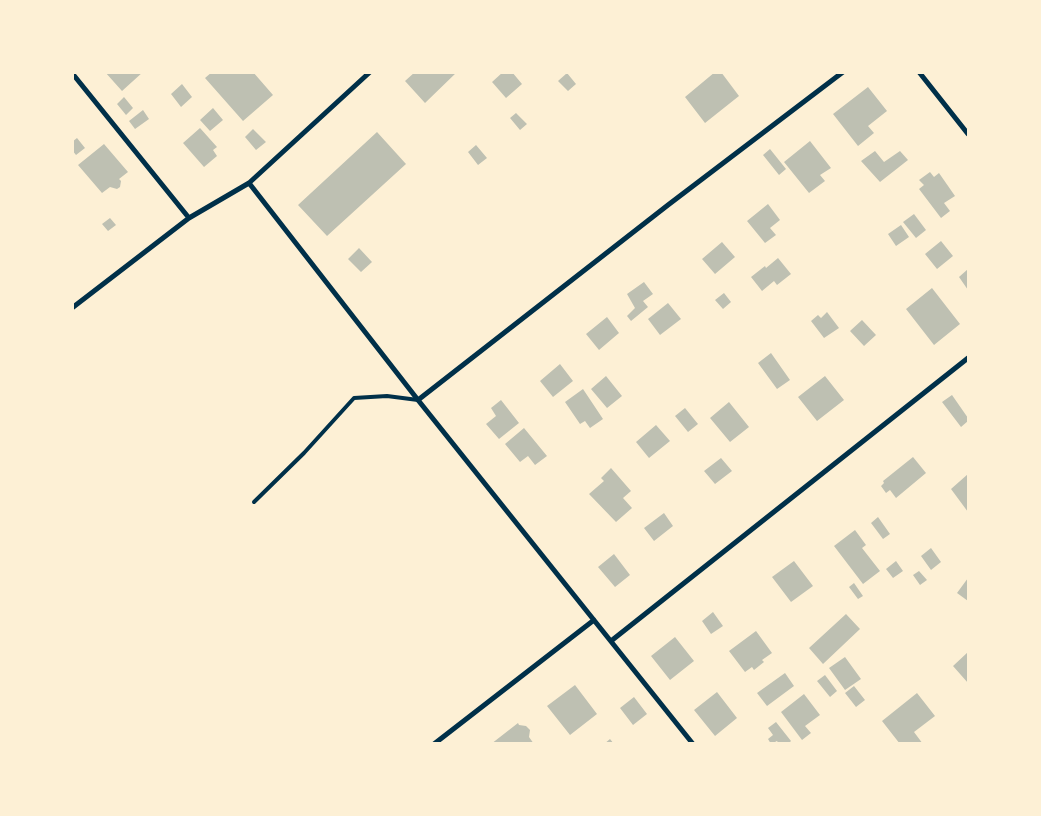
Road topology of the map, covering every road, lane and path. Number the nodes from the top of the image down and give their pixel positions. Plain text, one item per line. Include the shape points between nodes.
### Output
1 (370, 72) edge
2 (843, 72) edge
3 (919, 72) edge
4 (72, 73) edge
5 (968, 134) edge
6 (249, 183) junction
7 (189, 218) junction
8 (72, 308) edge
9 (968, 358) edge
10 (418, 400) junction
11 (254, 502) dead end
12 (594, 620) junction
13 (611, 641) junction
14 (434, 744) edge
15 (693, 744) edge

1 - 6 street
2 - 10 street
3 - 5 street
4 - 7 street
6 - 7 street
6 - 10 street
7 - 8 street
9 - 13 street
10 - 11 lane via 387,396 354,398
10 - 12 street
12 - 13 street
12 - 14 street
13 - 15 street

